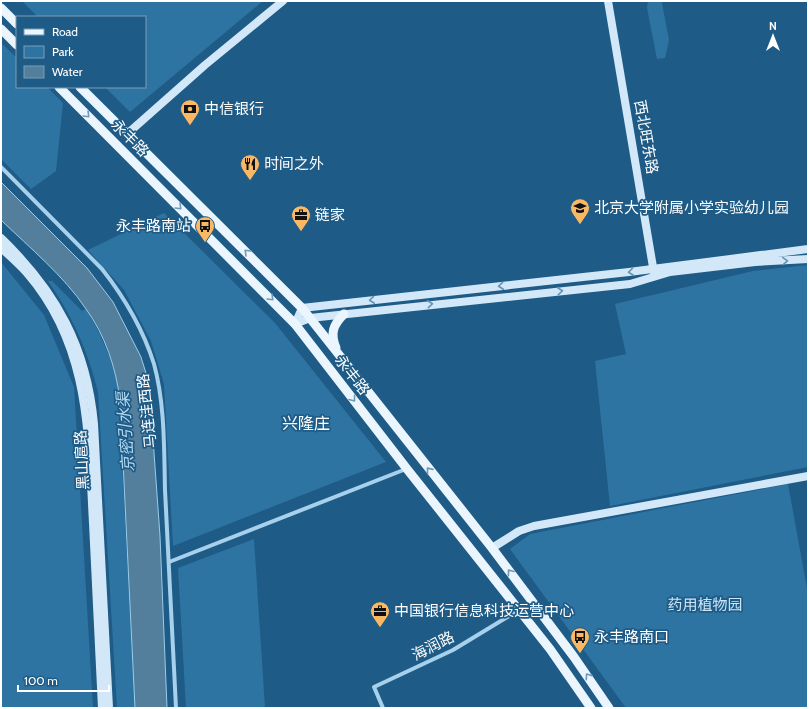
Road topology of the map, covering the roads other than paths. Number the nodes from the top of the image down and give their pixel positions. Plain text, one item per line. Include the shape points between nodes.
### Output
1 (283, 1) edge
2 (608, 1) edge
3 (1, 8) edge
4 (16, 23) edge
5 (1, 29) edge
6 (16, 44) edge
7 (60, 88) edge
8 (81, 88) edge
9 (127, 134) junction
10 (1, 168) edge
11 (1, 238) edge
12 (1, 248) edge
13 (808, 249) edge
14 (808, 258) edge
15 (654, 268) junction
16 (655, 278) junction
17 (302, 308) junction
18 (344, 314) junction
19 (310, 318) junction
20 (295, 324) junction
21 (338, 355) junction
22 (407, 469) junction
23 (808, 476) edge
24 (492, 548) junction
25 (169, 562) junction
26 (520, 610) junction
27 (102, 708) edge
28 (109, 708) edge
29 (176, 708) edge
30 (383, 708) edge
31 (591, 708) edge
32 (610, 708) edge

1 - 9 street
2 - 15 street, 西北旺东路
3 - 4 main road
5 - 6 main road
7 -> 20 main road, 永丰路
8 - 9 main road, 永丰路
17 -> 9 main road, 永丰路
10 - 25 street, 马连洼西路 via 102,268 124,298 145,341 159,385
11 - 28 street, 黑山扈路 via 32,269 61,312 76,345 89,388 95,432
12 - 27 street, 黑山扈路 via 27,273 47,300 70,347 80,379 88,425
13 - 15 street
16 -> 14 street via 678,271
15 - 16 street, 西北旺东路
15 -> 17 street
18 -> 16 street via 630,284
17 - 19 main road, 永丰路
17 - 20 street
18 - 19 street
18 - 21 main road via 332,332
19 - 20 street
19 - 21 main road, 永丰路
20 -> 22 main road, 永丰路
24 -> 21 main road, 永丰路
22 - 25 street
22 - 26 main road, 永丰路
23 - 24 street via 534,526 519,531
32 -> 24 main road, 永丰路
25 - 29 street, 马连洼西路
26 - 30 street, 海润路 via 453,650 374,687
26 - 31 main road, 永丰路

